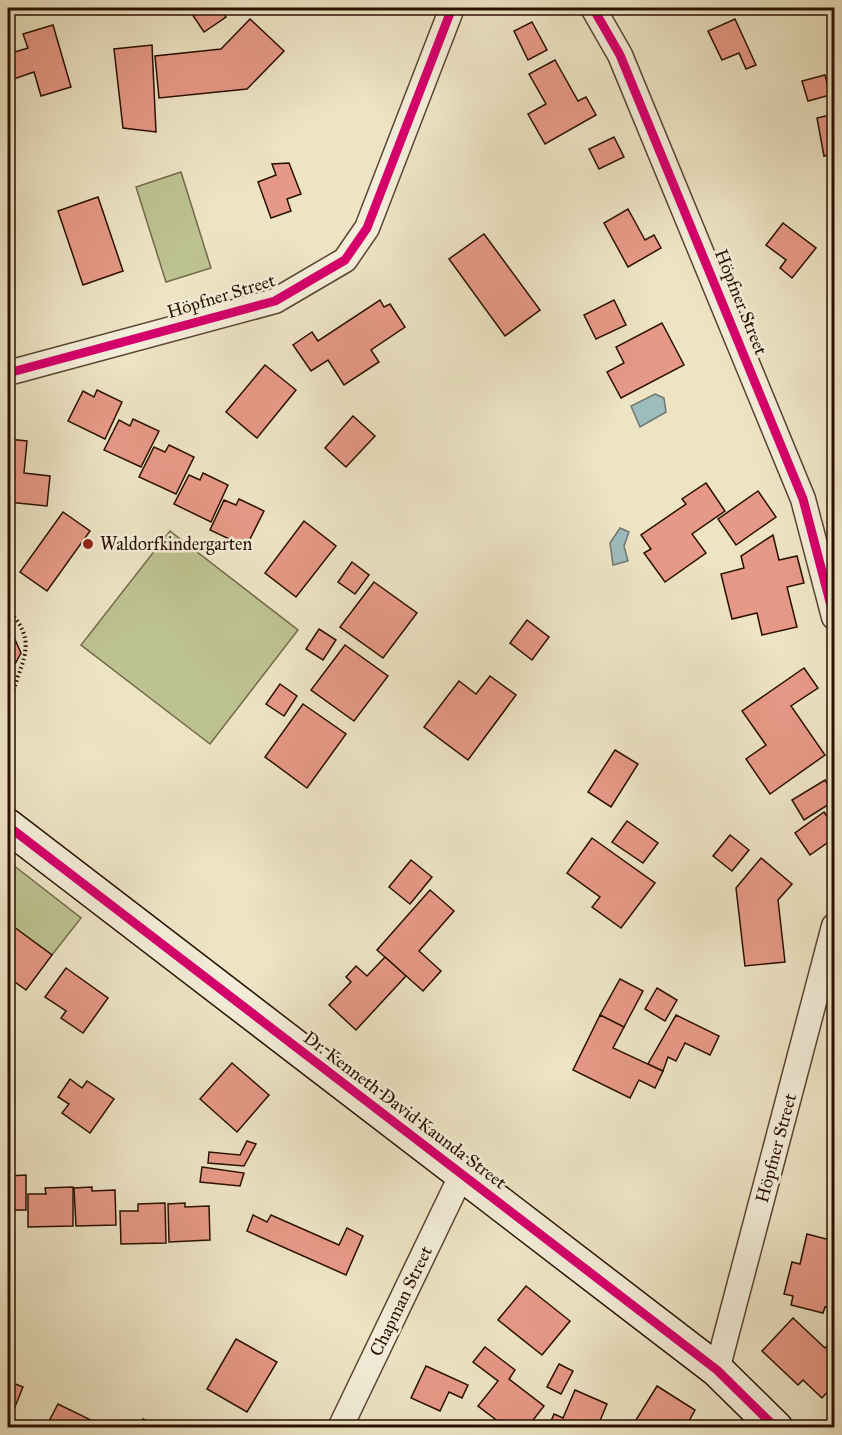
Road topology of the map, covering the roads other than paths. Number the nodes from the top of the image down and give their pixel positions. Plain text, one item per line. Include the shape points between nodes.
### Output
1 (452, 8) edge
2 (593, 8) edge
3 (8, 373) edge
4 (834, 617) edge
5 (8, 826) edge
6 (834, 926) edge
7 (462, 1174) junction
8 (717, 1370) junction
9 (340, 1428) edge
10 (776, 1428) edge

1 - 3 street, Höpfner Street via 366,228 345,260 275,301
2 - 4 street, Höpfner Street via 620,55 803,499
5 - 7 street, Dr. Kenneth David Kaunda Street
6 - 8 street, Höpfner Street
7 - 8 street, Dr. Kenneth David Kaunda Street
7 - 9 street, Chapman Street
8 - 10 street, Dr. Kenneth David Kaunda Street

